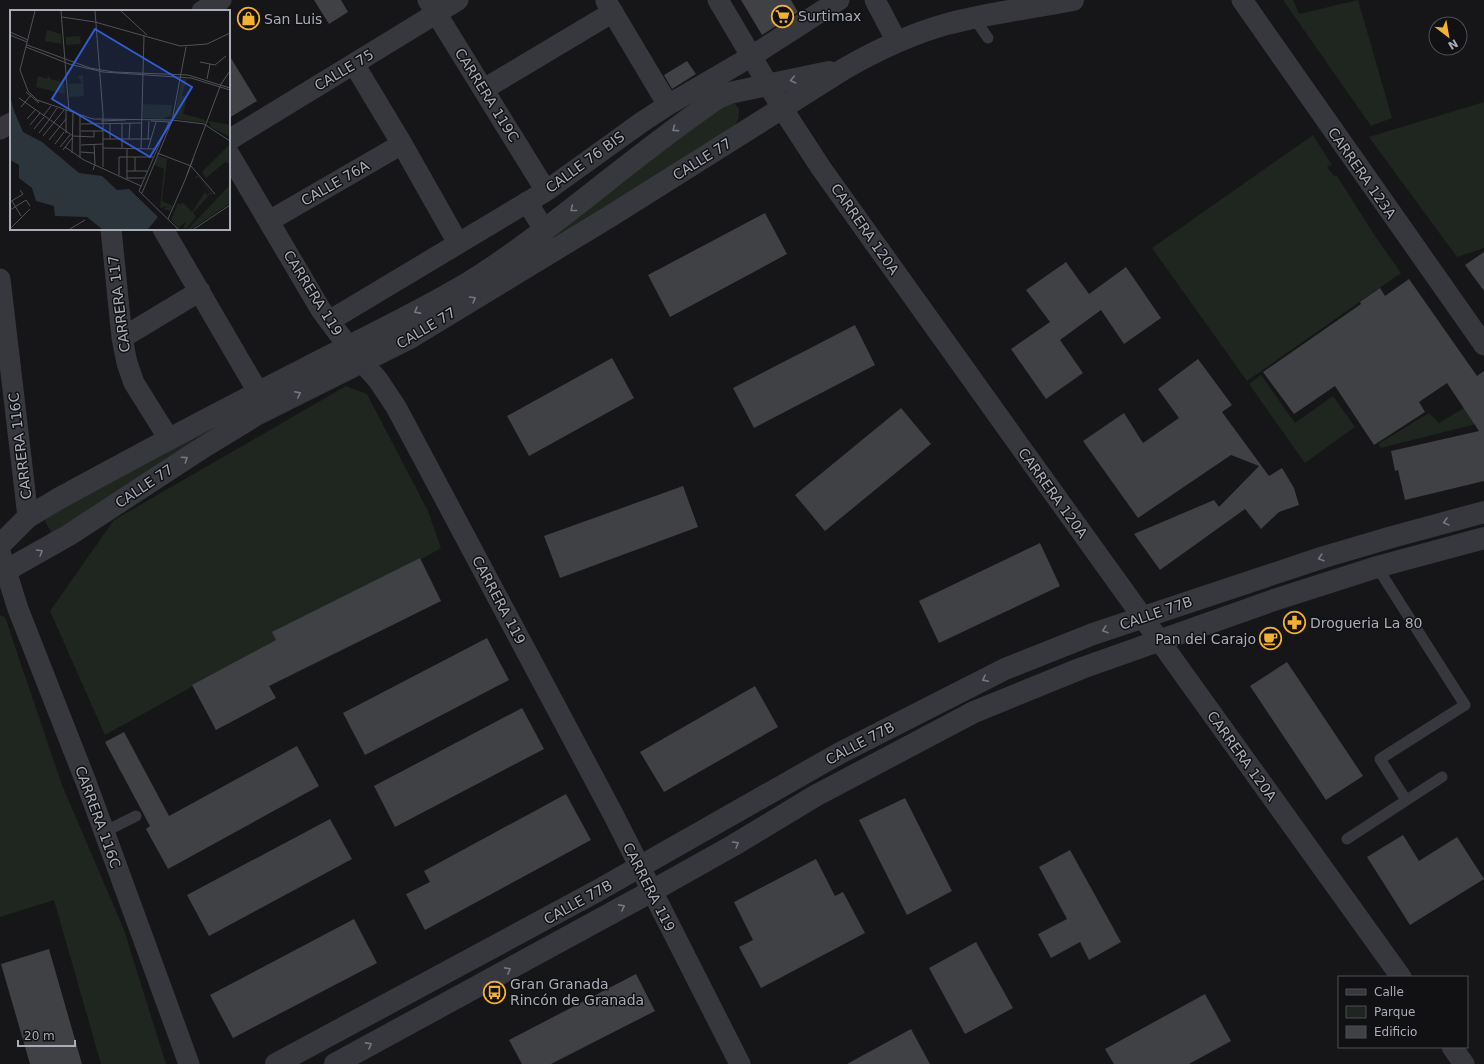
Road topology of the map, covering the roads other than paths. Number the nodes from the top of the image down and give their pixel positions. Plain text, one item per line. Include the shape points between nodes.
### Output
1 (221, 0) edge
2 (458, 0) edge
3 (718, 0) edge
4 (839, 0) edge
5 (875, 0) edge
6 (1242, 0) edge
7 (1063, 1) edge
8 (609, 6) edge
9 (432, 7) edge
10 (204, 10) edge
11 (974, 18) junction
12 (988, 38) dead end
13 (897, 42) junction
14 (752, 56) junction
15 (354, 64) junction
16 (844, 68) junction
17 (769, 85) junction
18 (484, 88) junction
19 (668, 105) junction
20 (782, 108) junction
21 (642, 122) junction
22 (10, 124) edge
23 (0, 129) edge
24 (230, 139) edge
25 (402, 144) junction
26 (655, 144) junction
27 (230, 156) edge
28 (546, 191) junction
29 (527, 202) junction
30 (269, 221) junction
31 (111, 230) edge
32 (163, 230) edge
33 (545, 231) junction
34 (458, 243) junction
35 (0, 279) edge
36 (200, 291) junction
37 (329, 322) junction
38 (122, 338) junction
39 (348, 346) junction
40 (1484, 346) edge
41 (363, 362) junction
42 (258, 392) junction
43 (169, 439) junction
44 (1484, 512) edge
45 (28, 517) junction
46 (1484, 538) edge
47 (0, 545) edge
48 (2, 566) edge
49 (1377, 567) junction
50 (1143, 618) junction
51 (1159, 640) junction
52 (1442, 777) dead end
53 (1406, 800) junction
54 (136, 816) dead end
55 (104, 832) junction
56 (1347, 839) dead end
57 (640, 867) junction
58 (652, 891) junction
59 (1400, 976) edge
60 (1453, 1048) edge
61 (189, 1064) edge
62 (276, 1064) edge
63 (335, 1064) edge
64 (740, 1064) edge
65 (1464, 1064) edge

1 - 10 street
2 - 9 street, CALLE 75
3 - 14 street, CARRERA 120A
4 - 14 street, CALLE 76 BIS
5 - 13 street
6 - 40 street, CARRERA 123A
7 - 11 street, CALLE 77
8 - 18 street
8 - 19 street
9 - 15 street, CALLE 75
9 - 18 street, CARRERA 119C
11 - 12 lane
11 - 13 street, CALLE 77 via 946,24
13 - 16 street, CALLE 77
14 - 17 street, CARRERA 120A
14 - 19 street, CALLE 76 BIS
15 - 24 street, CALLE 75
15 - 25 street
16 -> 17 street, CALLE 77
16 - 20 street, CALLE 77
17 - 20 street, CARRERA 120A
17 -> 26 street, CALLE 77 via 729,93 718,98
18 - 28 street, CARRERA 119C
19 - 21 street, CALLE 76 BIS
41 -> 20 street, CALLE 77 via 408,339 609,218
20 - 50 street, CARRERA 120A via 874,244
21 - 26 street
21 - 28 street, CALLE 76 BIS
22 - 23 street
25 - 30 street, CALLE 76A
25 - 34 street
26 -> 33 street, CALLE 77
27 - 30 street, CARRERA 119
28 - 29 street, CALLE 76 BIS
29 - 33 street
29 - 34 street, CALLE 76 BIS
30 - 37 street, CARRERA 119
31 - 38 street, CARRERA 117
32 - 36 street
33 -> 39 street, CALLE 77 via 468,282
34 - 37 street, CALLE 76 BIS
35 - 45 street, CARRERA 116C
36 - 38 street
36 - 42 street
37 - 39 street, CARRERA 119
38 - 43 street, CARRERA 117 via 134,383
39 - 41 street, CARRERA 119
39 - 42 street, CALLE 77
48 -> 41 street, CALLE 77 via 75,531 256,414
41 - 57 street, CARRERA 119 via 396,407
42 - 43 street, CALLE 77
43 - 45 street, CALLE 77
44 -> 50 street, CALLE 77B via 1324,557
45 - 47 street, CALLE 77
46 - 49 street, CALLE 77B
48 - 55 street, CARRERA 116C
49 - 51 street, CALLE 77B
49 - 53 lane via 1465,705 1380,759
50 - 51 street, CARRERA 120A
50 -> 57 street, CALLE 77B via 1093,634 1005,669 840,753
58 -> 51 street, CALLE 77B via 815,796 974,712
51 - 59 street, CARRERA 120A
52 - 53 lane
53 - 56 lane
54 - 55 lane
55 - 61 street, CARRERA 116C
57 - 58 street, CARRERA 119
57 - 62 street, CALLE 77B
63 -> 58 street, CALLE 77B
58 - 64 street, CARRERA 119
60 - 65 street

